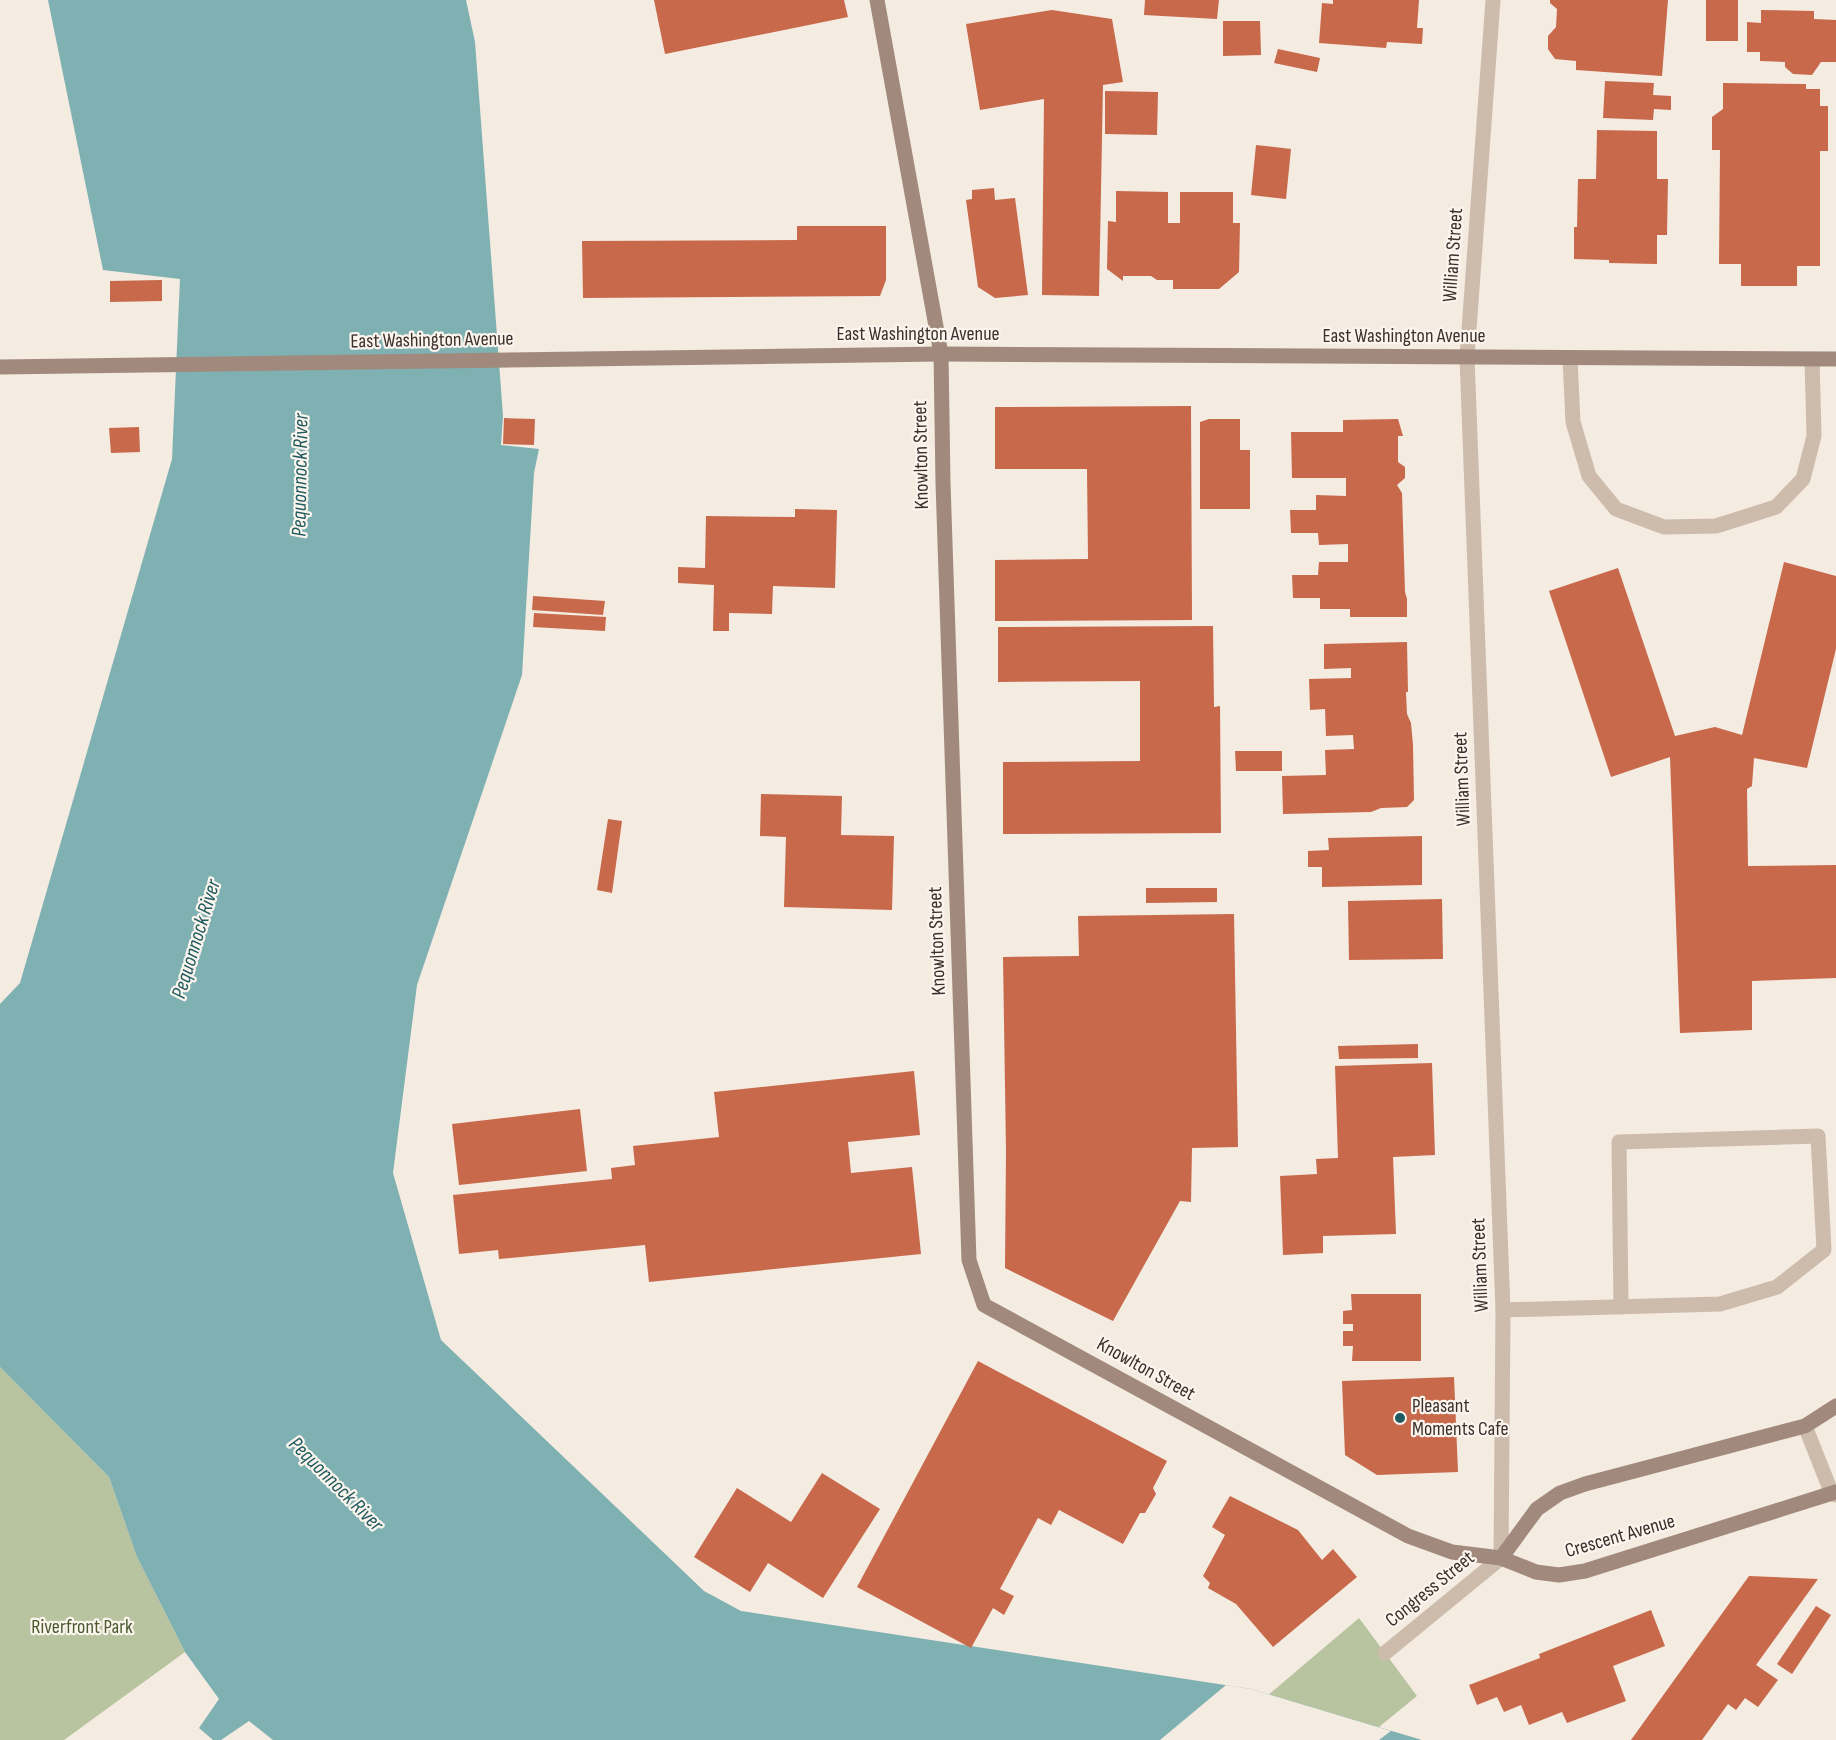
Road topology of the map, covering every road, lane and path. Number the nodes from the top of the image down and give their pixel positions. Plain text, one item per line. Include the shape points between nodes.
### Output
1 (877, 0) edge
2 (1493, 0) edge
3 (941, 354) junction
4 (1467, 357) junction
5 (1570, 358) junction
6 (1812, 359) junction
7 (1836, 359) edge
8 (0, 367) edge
9 (1620, 1307) junction
10 (1503, 1310) junction
11 (1836, 1406) edge
12 (1805, 1426) junction
13 (1835, 1493) edge
14 (1502, 1558) junction
15 (1385, 1653) dead end

1 - 3 main road, Knowlton Street
2 - 4 street, William Street
3 - 4 main road, East Washington Avenue
3 - 8 main road, East Washington Avenue
3 - 14 main road, Knowlton Street via 969,1260 984,1305 1408,1536 1452,1552
4 - 5 main road, East Washington Avenue
4 - 10 street, William Street
5 - 6 main road, East Washington Avenue
5 - 6 street via 1573,422 1589,476 1616,509 1664,527 1716,526 1776,507 1803,479 1814,436
6 - 7 main road, East Washington Avenue
9 - 9 street via 1720,1304 1777,1287 1824,1250 1818,1136 1619,1142
9 - 10 street
10 - 14 street, William Street
11 - 12 main road
12 - 13 street
12 - 14 main road via 1560,1493 1537,1509
13 - 14 main road, Crescent Avenue via 1585,1571 1558,1575 1536,1572
14 - 15 street, Congress Street

